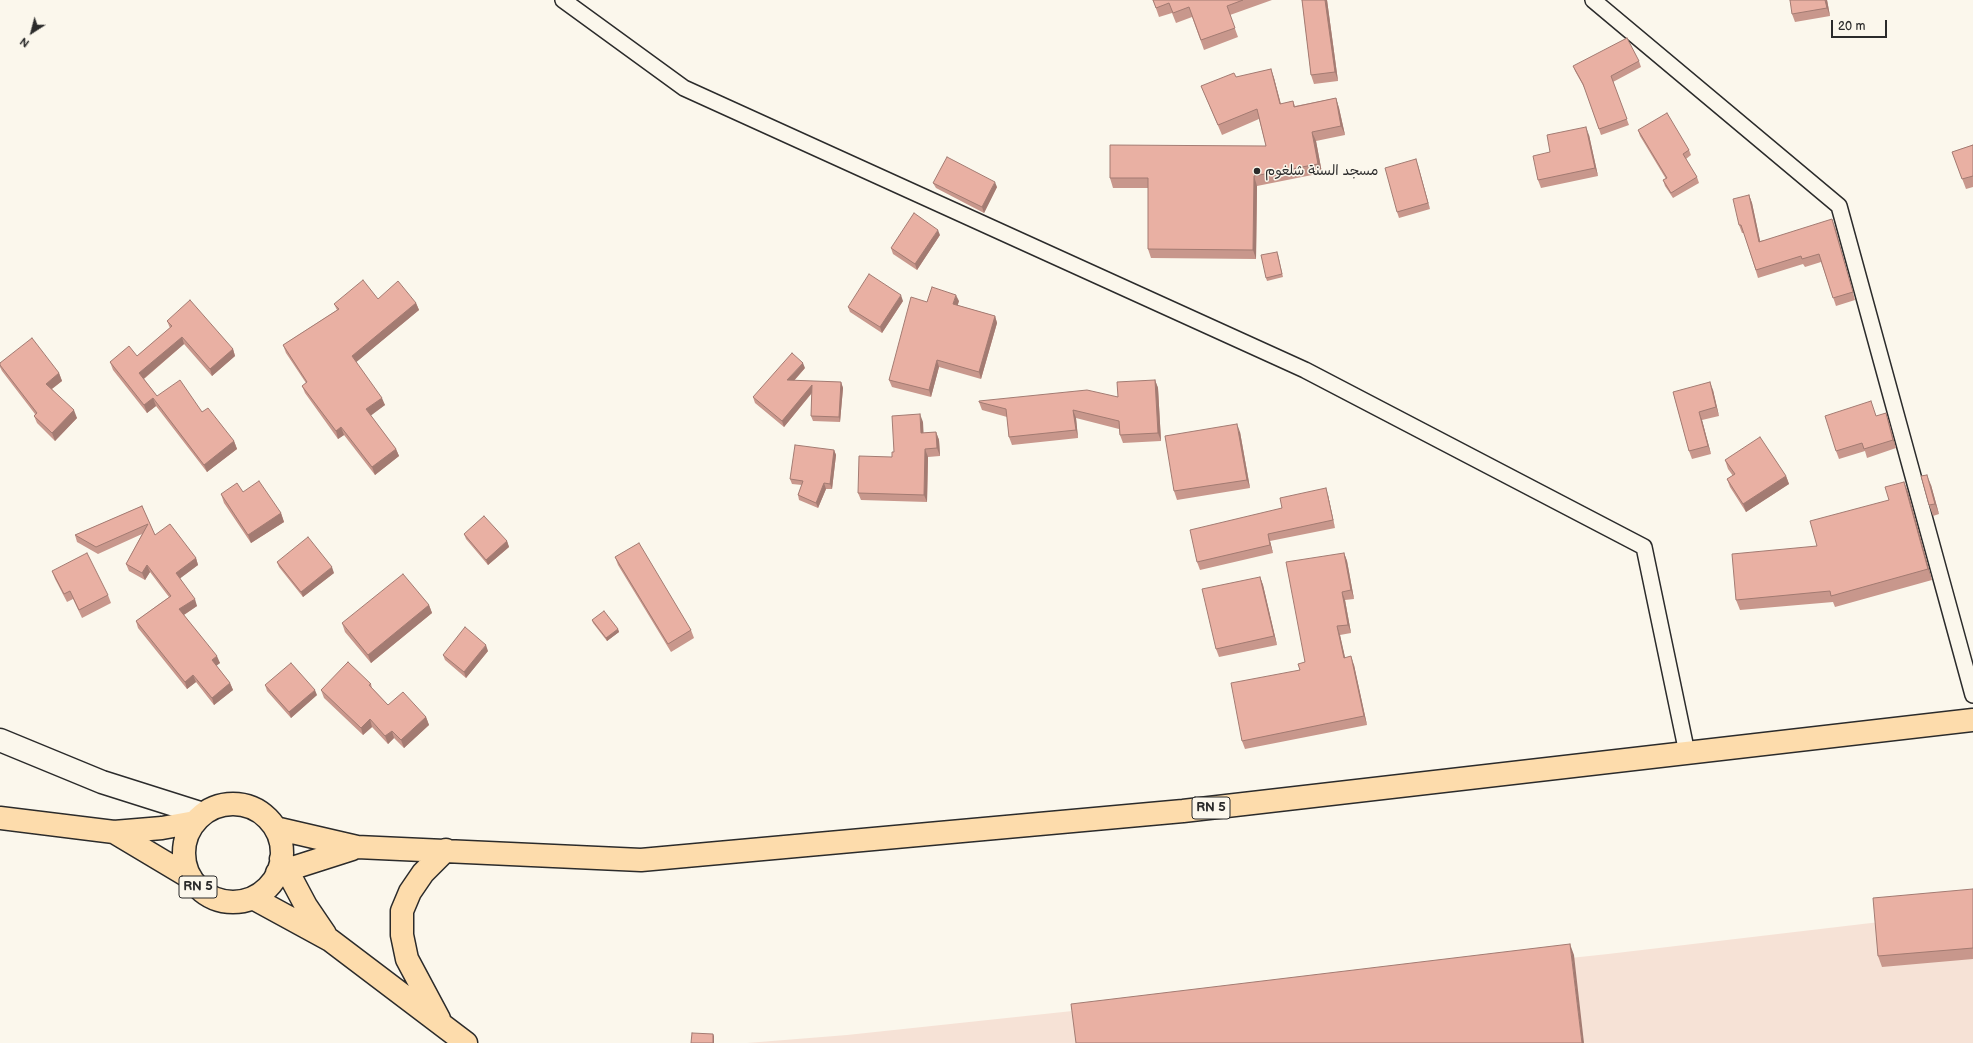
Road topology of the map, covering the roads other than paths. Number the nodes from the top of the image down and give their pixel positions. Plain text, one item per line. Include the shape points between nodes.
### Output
1 (563, 0) edge
2 (1593, 0) edge
3 (1973, 695) edge
4 (1973, 720) edge
5 (0, 740) edge
6 (1687, 753) junction
7 (0, 818) edge
8 (199, 818) junction
9 (275, 828) junction
10 (114, 832) junction
11 (357, 847) junction
12 (446, 850) junction
13 (282, 868) junction
14 (191, 878) junction
15 (253, 898) junction
16 (330, 940) junction
17 (442, 1026) junction
18 (466, 1043) edge

1 - 6 street via 684,88 1305,370 1644,547
2 - 3 street via 1839,206
4 - 6 main road, RN 5
5 - 8 main road
6 - 12 main road, RN 5 via 1183,811 641,860
7 - 10 main road, RN 5
8 - 9 main road, RN 5 via 213,808 236,804 258,811
8 - 10 main road, RN 5 via 162,828
8 - 14 main road, RN 5 via 185,843 186,867
9 - 11 main road, RN 5
9 - 13 main road, RN 5 via 280,843
10 - 14 main road, RN 5
11 - 12 main road, RN 5
11 - 13 main road, RN 5
12 - 17 main road via 410,892 402,911 402,935 407,959
13 - 15 main road, RN 5 via 267,888
13 - 16 main road
14 - 15 main road, RN 5 via 198,887 218,899 229,902
15 - 16 main road
16 - 17 main road
17 - 18 main road

